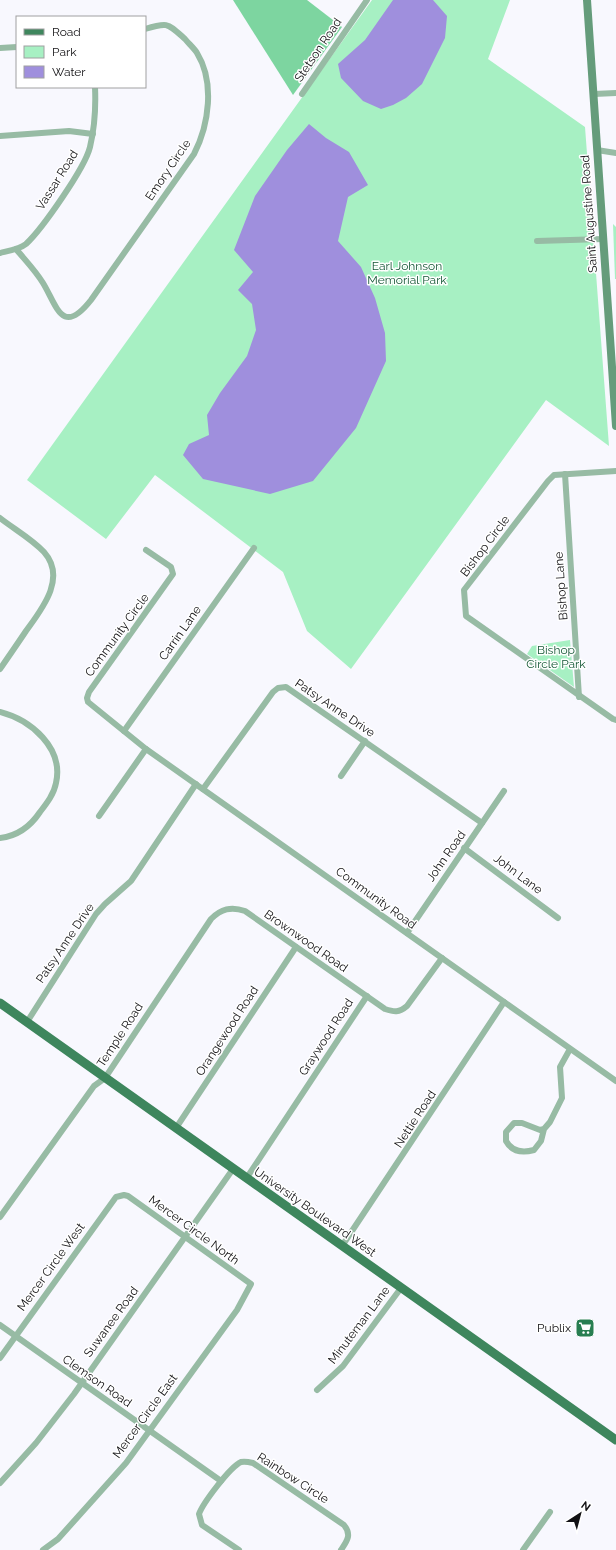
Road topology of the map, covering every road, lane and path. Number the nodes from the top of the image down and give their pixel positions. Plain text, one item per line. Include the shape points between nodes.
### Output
1 (366, 0) edge
2 (587, 0) edge
3 (146, 29) edge
4 (16, 47) edge
5 (0, 48) edge
6 (95, 88) edge
7 (616, 93) edge
8 (302, 94) dead end
9 (594, 94) junction
10 (93, 134) junction
11 (0, 136) edge
12 (597, 150) junction
13 (616, 153) edge
14 (603, 239) junction
15 (537, 241) dead end
16 (16, 248) junction
17 (0, 253) edge
18 (615, 410) edge
19 (616, 426) edge
20 (616, 471) edge
21 (565, 474) junction
22 (0, 519) edge
23 (254, 548) dead end
24 (146, 550) dead end
25 (0, 669) edge
26 (579, 697) junction
27 (0, 712) edge
28 (616, 720) edge
29 (124, 731) junction
30 (365, 741) junction
31 (146, 749) junction
32 (341, 776) dead end
33 (196, 784) junction
34 (203, 789) junction
35 (504, 791) dead end
36 (99, 816) dead end
37 (482, 823) junction
38 (3, 838) edge
39 (464, 848) junction
40 (231, 908) joint
41 (558, 918) dead end
42 (407, 933) junction
43 (296, 947) junction
44 (442, 958) junction
45 (366, 996) junction
46 (504, 1002) junction
47 (0, 1003) edge
48 (27, 1022) junction
49 (570, 1049) junction
50 (105, 1078) junction
51 (616, 1082) edge
52 (176, 1128) junction
53 (544, 1130) junction
54 (233, 1169) junction
55 (246, 1179) junction
56 (124, 1195) joint
57 (0, 1217) edge
58 (185, 1237) junction
59 (342, 1246) junction
60 (250, 1284) joint
61 (401, 1288) junction
62 (0, 1326) edge
63 (16, 1336) junction
64 (0, 1358) edge
65 (81, 1383) junction
66 (317, 1390) dead end
67 (149, 1432) junction
68 (616, 1440) edge
69 (221, 1481) junction
70 (0, 1484) edge
71 (550, 1512) dead end
72 (43, 1550) edge
73 (239, 1550) edge
74 (341, 1550) edge
75 (523, 1550) edge

1 - 8 street, Stetson Road
2 - 9 main road, Saint Augustine Road
3 - 16 street, Emory Circle via 161,24 171,26 197,52 206,80 205,126 194,154 82,312 74,316 64,315 56,309 42,282
4 - 5 street
6 - 10 street, Vassar Road via 96,122
7 - 9 street
9 - 12 main road, Saint Augustine Road
10 - 11 street via 69,131
10 - 16 street, Vassar Road via 90,149 75,176 36,233 24,245
12 - 13 street
12 - 14 main road, Saint Augustine Road
14 - 15 street
14 - 18 main road, Saint Augustine Road
16 - 17 street, Vassar Road
18 - 19 main road, Saint Augustine Road
20 - 21 street, Bishop Circle
21 - 26 street, Bishop Lane
21 - 26 street, Bishop Circle via 554,475 548,481 464,590 466,616
22 - 25 street via 44,552 53,576 48,600
23 - 29 street, Carrin Lane
24 - 29 street, Community Circle via 171,567 172,574 87,698 88,702
26 - 28 street, Bishop Circle
27 - 38 street via 17,718 47,742 54,755 57,774 50,799 29,826
29 - 31 street, Community Road
30 - 32 street
30 - 34 street, Patsy Anne Drive via 291,689 278,688 260,708
30 - 37 street, Patsy Anne Drive
31 - 33 street, Community Road
31 - 36 street
33 - 34 street, Community Road
33 - 48 street, Patsy Anne Drive via 131,881 96,914
34 - 42 street, Community Road
35 - 37 street, John Road
37 - 39 street, John Road
39 - 41 street, John Lane
39 - 42 street, John Road
40 - 43 street, Brownwood Road via 245,911
40 - 50 street, Temple Road via 217,913 210,919
42 - 44 street, Community Road
43 - 45 street, Brownwood Road
43 - 52 street, Orangewood Road
44 - 45 street, Graywood Road via 402,1010 392,1012
44 - 46 street, Community Road
45 - 55 street, Graywood Road
46 - 49 street, Community Road
46 - 59 street, Nettie Road
47 - 48 main road, University Boulevard West
48 - 50 main road, University Boulevard West
49 - 51 street, Community Road
49 - 53 street via 560,1067 562,1098 556,1115
50 - 52 main road, University Boulevard West
50 - 57 street, Temple Road via 94,1086
52 - 54 main road, University Boulevard West
53 - 53 street via 514,1123 506,1132 506,1141 519,1151 534,1150 541,1141
54 - 55 main road, University Boulevard West
54 - 58 street, Suwanee Road
55 - 59 main road, University Boulevard West
56 - 58 street, Mercer Circle North
56 - 63 street, Mercer Circle West via 116,1197
58 - 60 street, Mercer Circle North
58 - 65 street, Suwanee Road
59 - 61 main road, University Boulevard West
60 - 67 street, Mercer Circle East via 237,1310
61 - 66 street, Minuteman Lane via 354,1354
61 - 68 main road, University Boulevard West
62 - 63 street, Clemson Road
63 - 64 street, Mercer Circle West
63 - 65 street, Clemson Road
65 - 67 street, Clemson Road
65 - 70 street, Suwanee Road via 36,1443
67 - 69 street, Clemson Road
67 - 72 street, Mercer Circle East via 58,1539
69 - 73 street, Rainbow Circle via 199,1514 202,1525
69 - 74 street, Rainbow Circle via 241,1462 253,1463 344,1525 348,1530 348,1538
71 - 75 street

